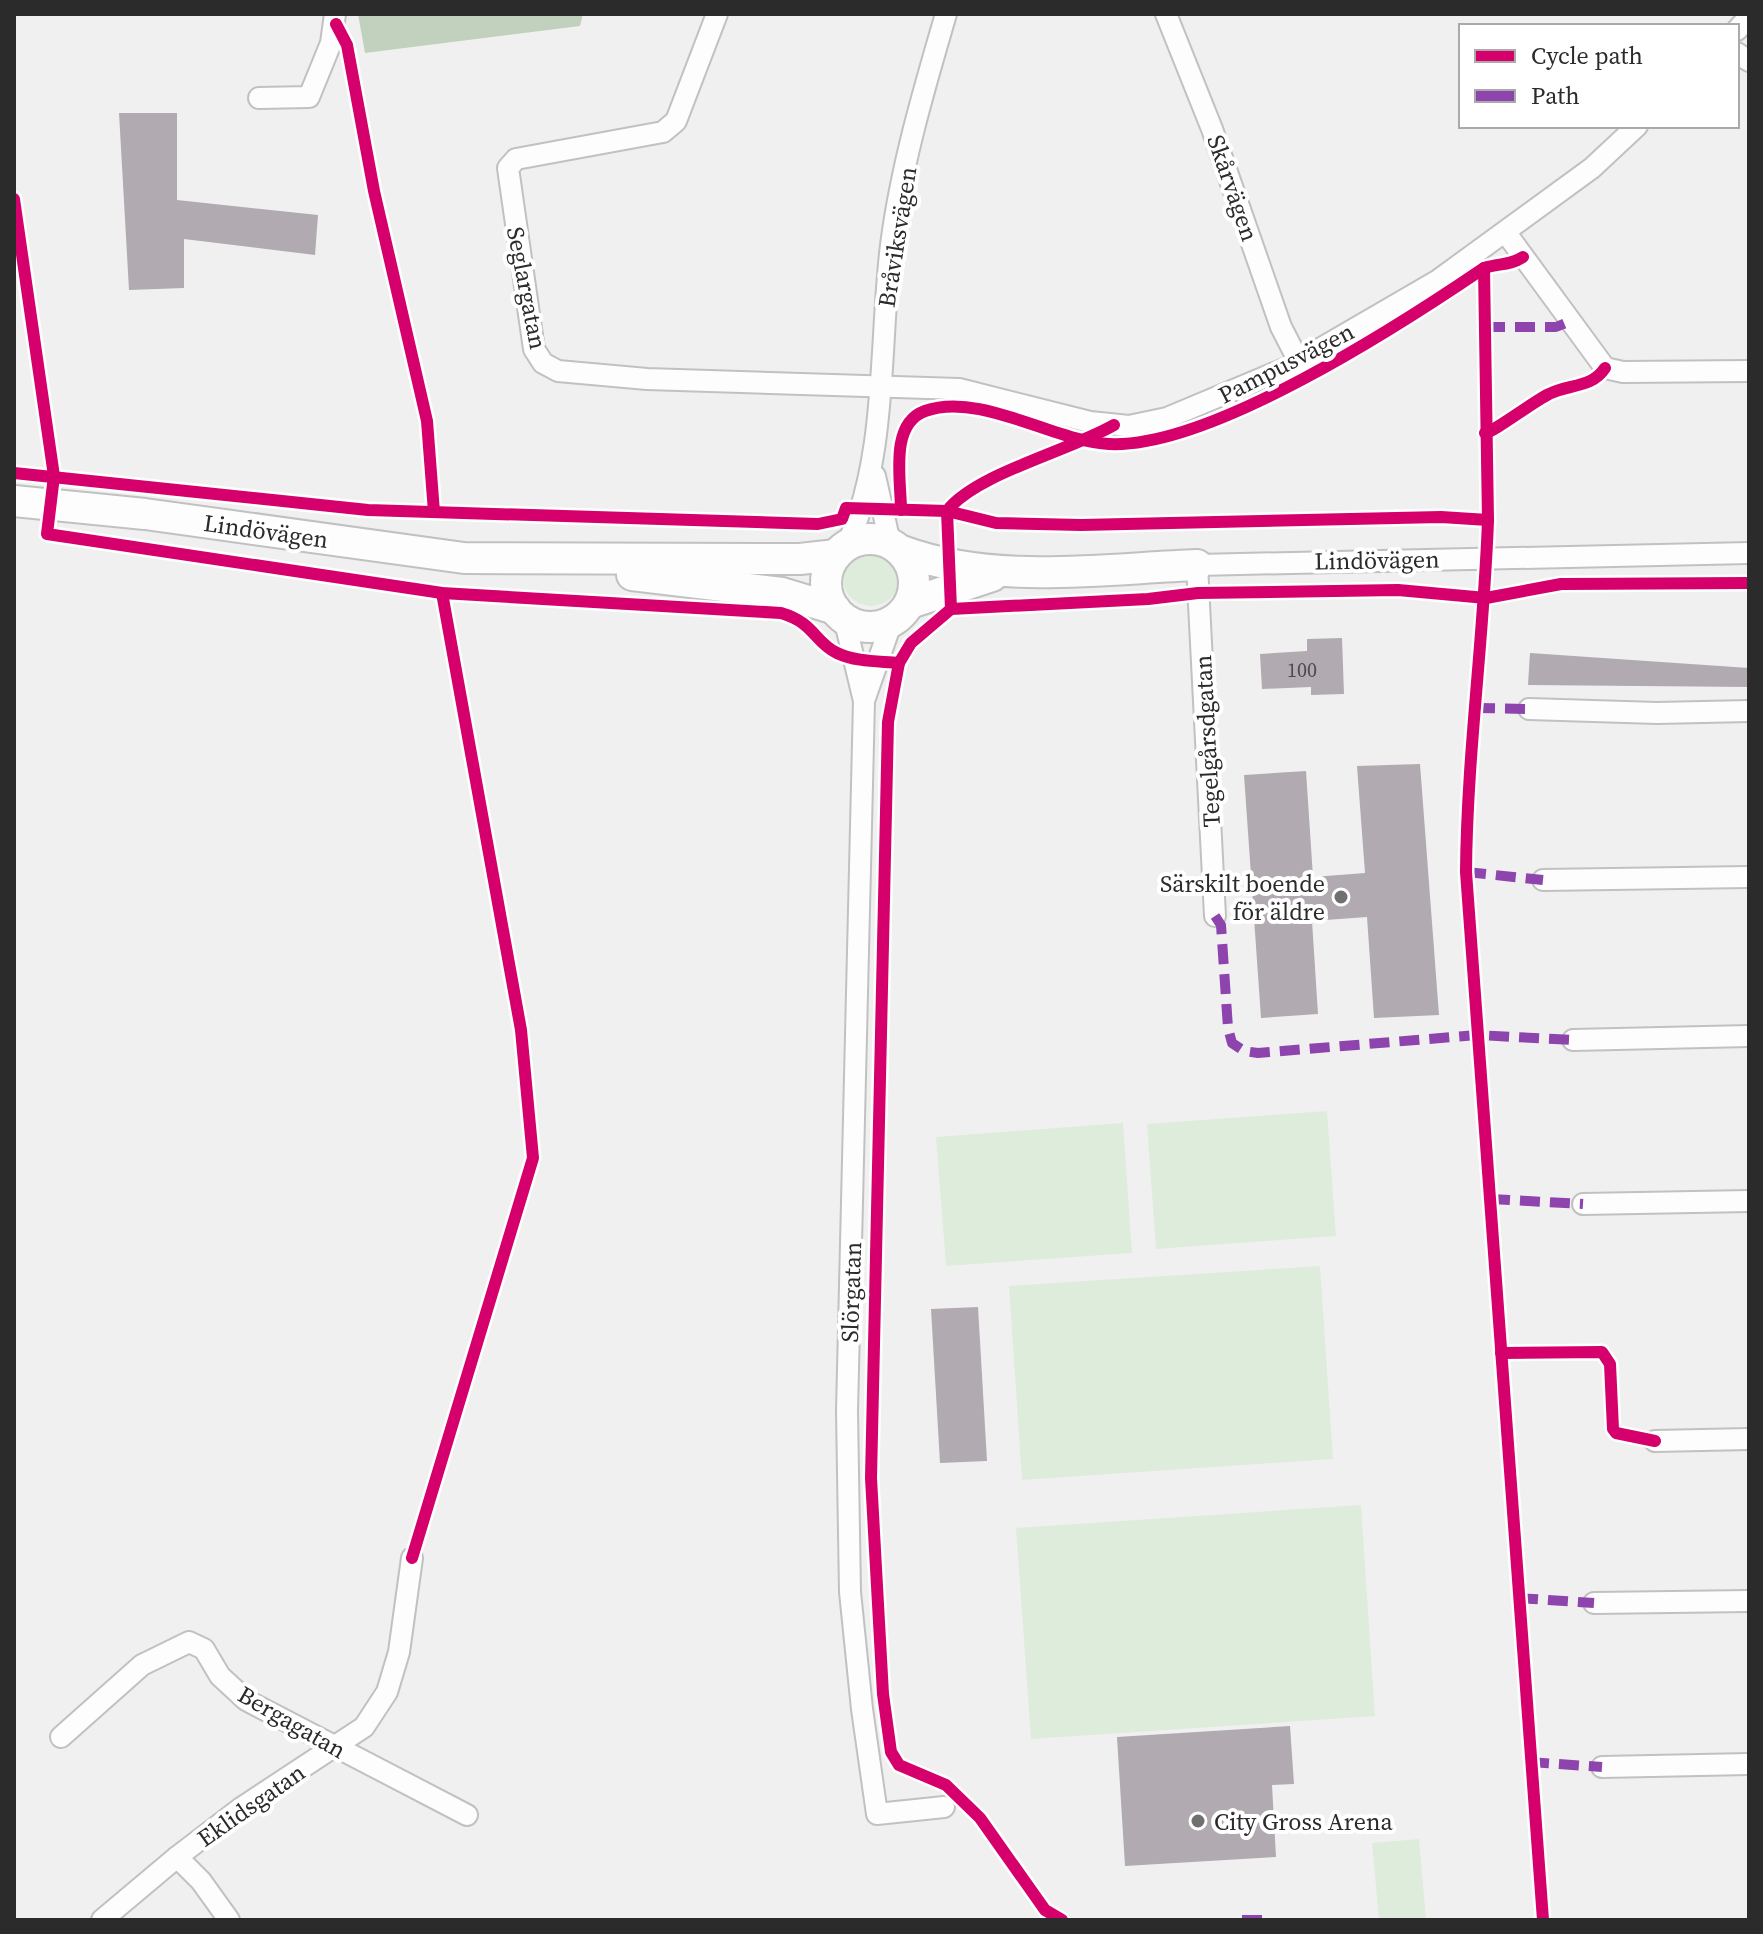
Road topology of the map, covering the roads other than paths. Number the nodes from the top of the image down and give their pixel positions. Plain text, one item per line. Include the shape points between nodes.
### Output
1 (335, 14) edge
2 (717, 14) edge
3 (946, 14) edge
4 (1166, 14) edge
5 (259, 98) dead end
6 (1635, 128) edge
7 (1506, 233) junction
8 (1299, 362) junction
9 (1749, 371) edge
10 (878, 384) junction
11 (873, 464) junction
12 (14, 501) edge
13 (896, 547) junction
14 (841, 550) junction
15 (1749, 553) edge
16 (518, 561) junction
17 (1197, 565) junction
18 (1004, 573) junction
19 (901, 612) junction
20 (839, 613) junction
21 (864, 701) junction
22 (1529, 709) dead end
23 (1749, 711) edge
24 (1749, 877) edge
25 (1543, 880) dead end
26 (1215, 916) dead end
27 (1749, 1036) edge
28 (1573, 1040) dead end
29 (1749, 1201) edge
30 (1583, 1204) dead end
31 (1749, 1439) edge
32 (1655, 1441) dead end
33 (412, 1558) dead end
34 (1749, 1601) edge
35 (1594, 1603) dead end
36 (61, 1737) dead end
37 (334, 1748) junction
38 (1749, 1764) edge
39 (1602, 1767) dead end
40 (944, 1807) dead end
41 (467, 1815) dead end
42 (177, 1857) junction
43 (102, 1920) edge
44 (229, 1920) edge

1 - 5 street via 334,33 309,97
2 - 10 street, Seglargatan via 676,121 663,132 516,159 508,168 534,349 543,363 558,371 647,379
3 - 10 street, Bråviksvägen via 919,104 892,242
4 - 8 street, Skårvägen via 1281,327
6 - 7 street, Pampusvägen
7 - 8 street, Pampusvägen via 1437,281
7 - 9 street via 1605,368
8 - 10 street, Pampusvägen via 1195,408 1129,426 1090,422 959,389
10 - 11 street, Bråviksvägen
11 - 13 street, Bråviksvägen
11 - 14 street, Bråviksvägen via 863,509
12 - 16 main road, Lindövägen
13 - 14 main road via 861,539
13 - 18 main road, Lindövägen via 949,566
13 - 19 main road via 914,577
14 - 16 main road, Lindövägen via 800,559
14 - 20 main road via 826,582
15 - 17 street, Lindövägen
16 - 20 main road, Lindövägen via 782,593
17 - 18 main road, Lindövägen
17 - 26 street, Tegelgårsdgatan
18 - 19 main road, Lindövägen
19 - 20 main road via 867,627
19 - 21 street, Slörgatan
20 - 21 street, Slörgatan
21 - 40 street, Slörgatan via 847,1411 850,1592 877,1814
22 - 23 street
24 - 25 street
27 - 28 street
29 - 30 street
31 - 32 street
33 - 37 street, Eklidsgatan via 399,1652 387,1692 364,1727
34 - 35 street
36 - 37 street, Bergagatan via 142,1665 189,1642 204,1649 220,1676 246,1700
37 - 41 street, Bergagatan
37 - 42 street, Eklidsgatan
38 - 39 street
42 - 43 street
42 - 44 street, Eklidsgatan

